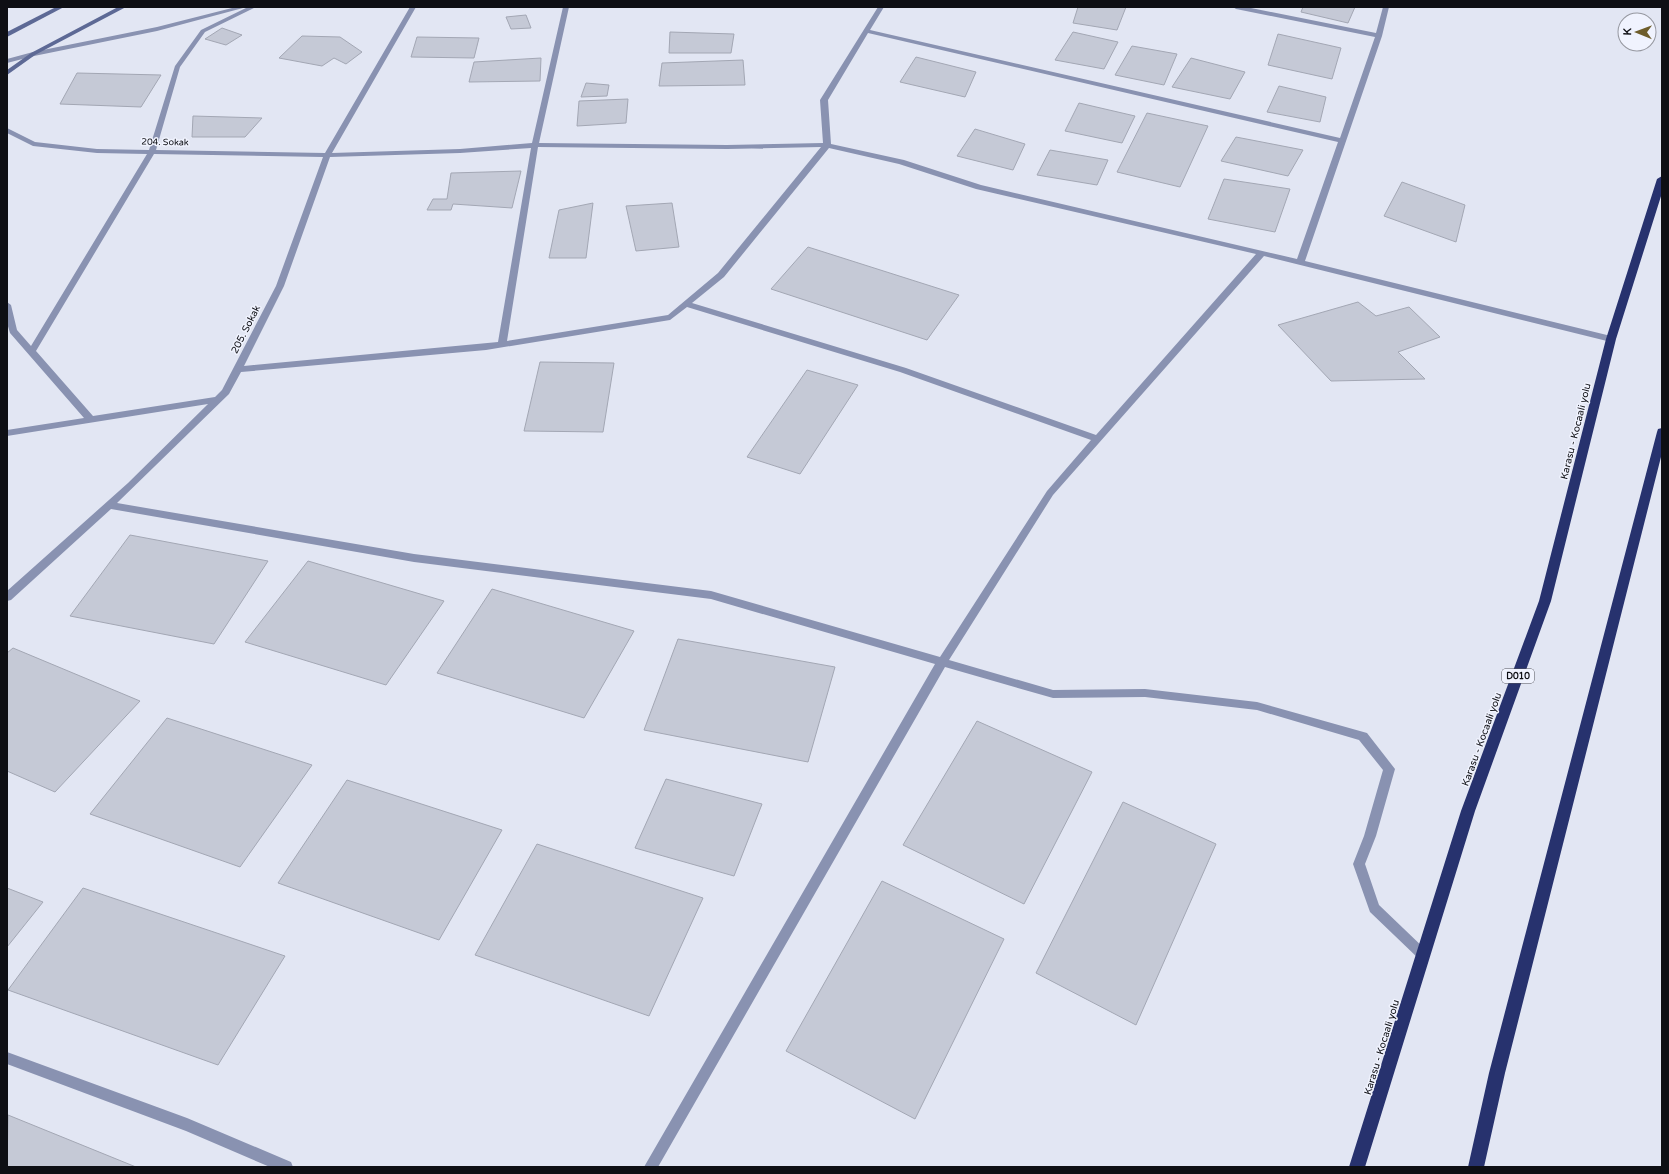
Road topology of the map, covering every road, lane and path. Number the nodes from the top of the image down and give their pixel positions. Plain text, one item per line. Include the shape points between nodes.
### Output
1 (61, 7) edge
2 (123, 7) edge
3 (244, 7) edge
4 (253, 7) edge
5 (413, 7) edge
6 (566, 7) edge
7 (881, 7) edge
8 (1236, 7) edge
9 (1386, 7) edge
10 (866, 31) junction
11 (7, 35) edge
12 (1378, 36) junction
13 (33, 54) junction
14 (7, 61) edge
15 (7, 73) edge
16 (7, 130) edge
17 (1342, 141) junction
18 (535, 145) junction
19 (827, 145) junction
20 (152, 152) junction
21 (327, 155) junction
22 (1662, 179) edge
23 (1262, 253) junction
24 (1300, 263) junction
25 (686, 304) junction
26 (7, 305) edge
27 (1611, 339) junction
28 (502, 344) junction
29 (31, 352) junction
30 (238, 369) junction
31 (217, 400) junction
32 (91, 420) junction
33 (7, 432) edge
34 (1662, 432) edge
35 (1098, 439) junction
36 (110, 505) junction
37 (7, 597) edge
38 (942, 662) junction
39 (1423, 955) junction
40 (7, 1058) edge
41 (286, 1167) edge
42 (651, 1167) edge
43 (1357, 1167) edge
44 (1476, 1167) edge

1 - 11 main road
2 - 13 main road
3 - 13 street via 157,29
4 - 20 street via 203,31 177,67
5 - 21 street, 205. Sokak
6 - 18 street
7 - 10 street
8 - 12 street
9 - 12 street
10 - 17 street
10 - 19 street via 824,100
12 - 17 street
13 - 14 street
13 - 15 main road
16 - 20 street, 204. Sokak via 33,144 97,151
17 - 24 street
18 - 19 street, 204. Sokak
18 - 21 street, 204. Sokak via 460,151
18 - 28 street
19 - 23 street, 204. Sokak via 901,162 979,187
19 - 25 street via 721,275
20 - 21 street, 204. Sokak
20 - 29 street
21 - 30 street, 205. Sokak via 280,286
22 - 27 highway, Karasu - Kocaali yolu / D010
23 - 24 street, 204. Sokak
23 - 35 street
24 - 27 street, 204. Sokak
25 - 28 street via 670,317
25 - 35 street via 903,370
26 - 29 street via 13,331
27 - 39 highway, Karasu - Kocaali yolu / D010 via 1545,601 1468,811
28 - 30 street
29 - 32 street
30 - 31 street, 205. Sokak via 226,392
31 - 32 street
31 - 36 street, 205. Sokak
32 - 33 street
34 - 44 highway via 1496,1073
35 - 38 street via 1050,493
36 - 37 street, 205. Sokak
36 - 38 street via 414,558 711,595
38 - 39 street via 1053,694 1145,693 1257,706 1363,736 1389,769 1370,836 1359,864 1374,908
38 - 42 street
39 - 43 highway, Karasu - Kocaali yolu / D010
40 - 41 street via 187,1125

